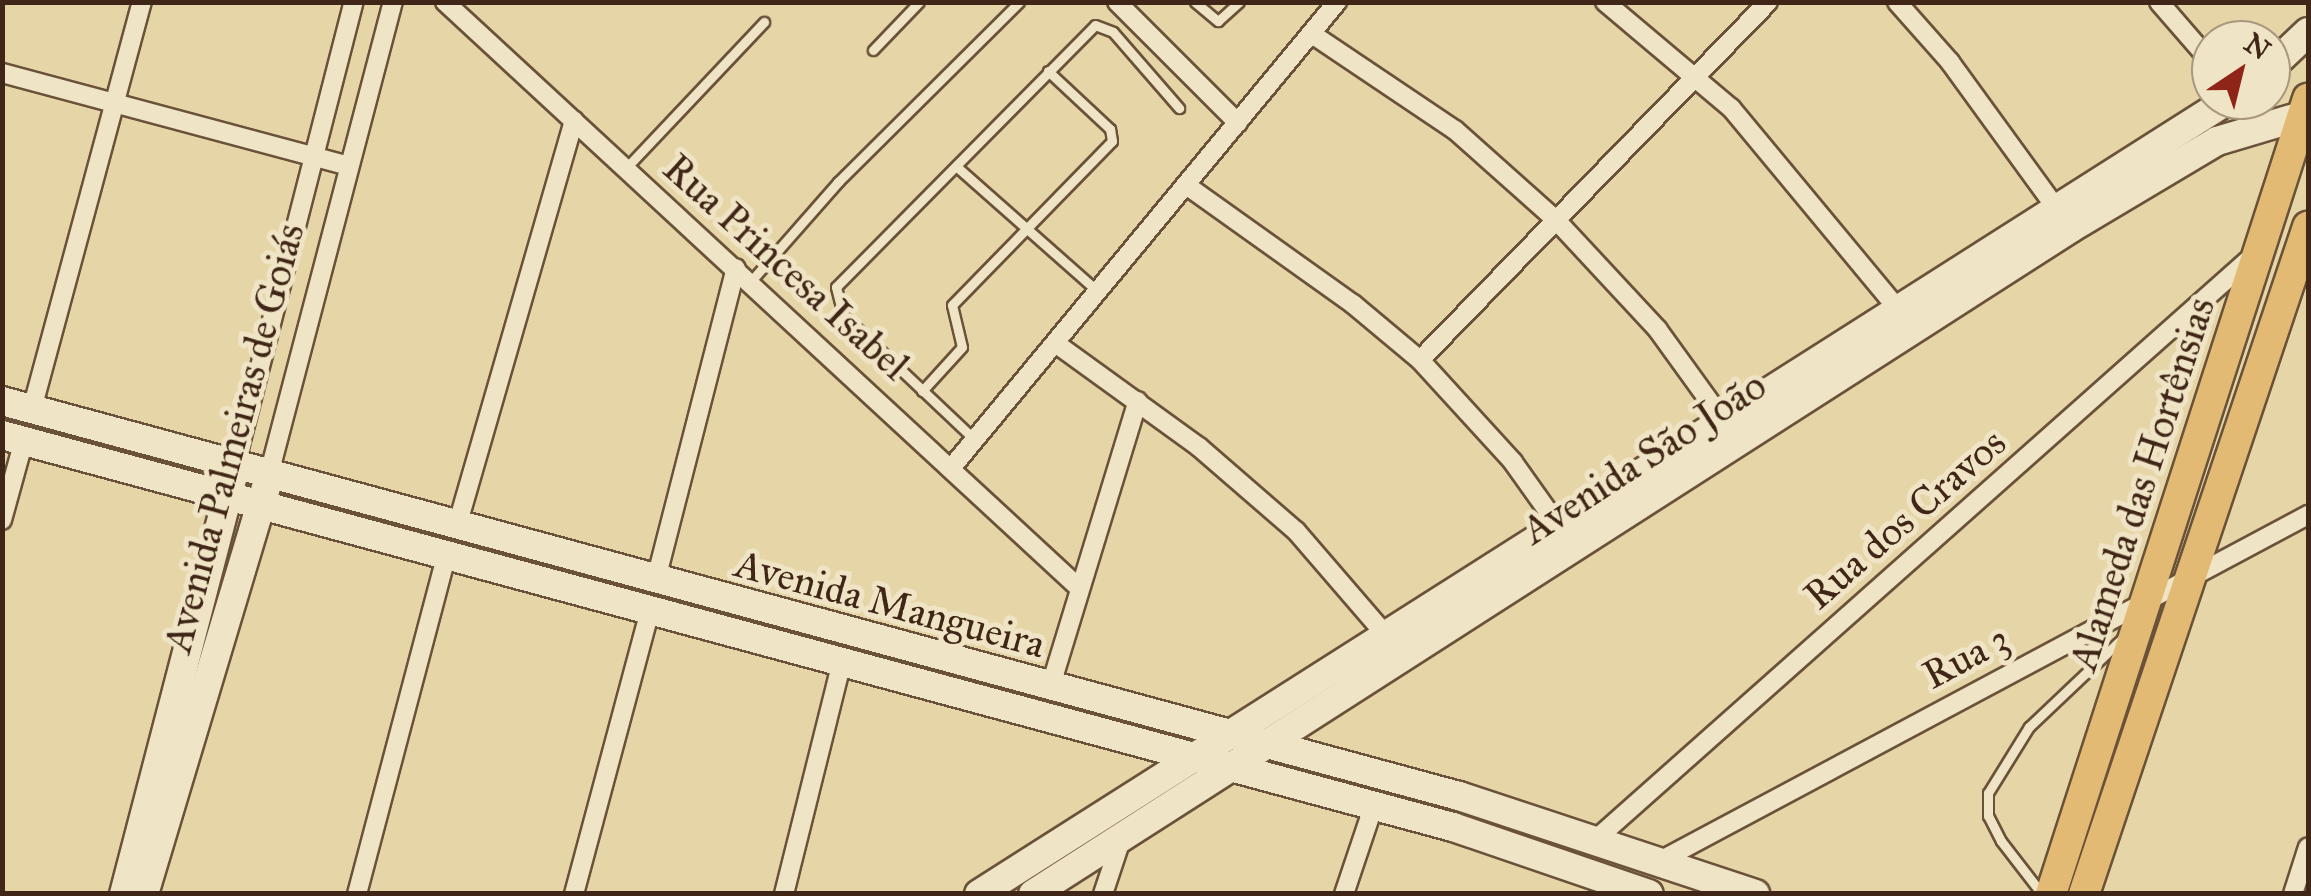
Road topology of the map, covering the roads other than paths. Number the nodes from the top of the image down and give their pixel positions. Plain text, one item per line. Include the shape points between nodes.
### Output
1 (142, 2) edge
2 (354, 2) edge
3 (392, 2) edge
4 (445, 2) edge
5 (919, 2) edge
6 (1019, 2) edge
7 (1117, 2) edge
8 (1194, 2) edge
9 (1240, 2) edge
10 (1338, 2) edge
11 (1605, 2) edge
12 (1768, 2) edge
13 (1897, 2) edge
14 (2159, 2) edge
15 (764, 22) dead end
16 (1312, 34) junction
17 (2191, 39) edge
18 (873, 50) dead end
19 (1048, 71) junction
20 (2, 73) edge
21 (1698, 76) junction
22 (113, 103) junction
23 (1178, 108) dead end
24 (2307, 110) edge
25 (2200, 120) edge
26 (574, 121) junction
27 (1238, 124) junction
28 (315, 157) junction
29 (349, 166) junction
30 (956, 166) junction
31 (626, 168) junction
32 (1186, 185) junction
33 (2063, 218) junction
34 (1555, 219) junction
35 (1024, 227) junction
36 (2308, 227) edge
37 (2261, 249) junction
38 (736, 268) junction
39 (751, 280) junction
40 (1099, 293) junction
41 (1897, 308) junction
42 (1058, 345) junction
43 (1420, 360) junction
44 (922, 391) junction
45 (2, 401) edge
46 (1138, 401) junction
47 (32, 409) junction
48 (1722, 420) junction
49 (13, 438) edge
50 (976, 440) junction
51 (236, 464) junction
52 (952, 467) junction
53 (270, 474) junction
54 (228, 496) junction
55 (262, 505) junction
56 (2308, 515) edge
57 (2, 520) edge
58 (1558, 525) junction
59 (457, 526) junction
60 (1576, 552) junction
61 (447, 554) junction
62 (2189, 580) junction
63 (1077, 586) junction
64 (652, 597) junction
65 (2142, 614) junction
66 (1385, 634) junction
67 (842, 662) junction
68 (1050, 688) junction
69 (1226, 734) junction
70 (1267, 744) junction
71 (1190, 756) junction
72 (1228, 766) junction
73 (1373, 808) junction
74 (1122, 836) junction
75 (1594, 841) junction
76 (2308, 847) edge
77 (1658, 862) junction
78 (1593, 885) edge
79 (124, 894) edge
80 (144, 894) edge
81 (357, 894) edge
82 (574, 894) edge
83 (784, 894) edge
84 (979, 894) edge
85 (1033, 894) edge
86 (1103, 894) edge
87 (1344, 894) edge
88 (1649, 894) edge
89 (1755, 894) edge
90 (2042, 894) edge
91 (2051, 894) edge
92 (2084, 894) edge
93 (2292, 894) edge

1 - 22 street
2 - 28 street, Avenida Palmeiras de Goiás
3 - 29 street, Avenida Palmeiras de Goiás
4 - 26 street, Rua Princesa Isabel
5 - 18 lane
6 - 39 lane via 838,182
7 - 27 street
8 - 9 lane via 1218,21
10 - 16 street
11 - 21 street
12 - 21 street
13 - 33 street via 1950,62
14 - 17 street
15 - 31 lane
16 - 27 street
16 - 34 street via 1455,130
19 - 23 lane via 1094,25 1106,27
19 - 30 lane
19 - 35 lane via 1110,129 1112,141
20 - 22 street
21 - 34 street
21 - 41 street
22 - 28 street
22 - 47 street
24 - 33 street, Avenida São João via 2217,140
24 - 37 main road, Alameda das Hortênsias
25 - 33 street, Avenida São João
26 - 31 street, Rua Princesa Isabel
26 - 59 street
27 - 32 street
28 - 29 street
28 - 51 street, Avenida Palmeiras de Goiás
29 - 53 street, Avenida Palmeiras de Goiás
30 - 35 lane
30 - 44 lane via 836,287 843,315
31 - 38 street, Rua Princesa Isabel
32 - 40 street
32 - 43 street
33 - 41 street, Avenida São João
33 - 60 street, Avenida São João
34 - 43 street
34 - 48 street via 1658,330
35 - 40 lane
35 - 44 lane via 952,305 965,337 962,347
36 - 62 main road, Alameda das Hortênsias
37 - 65 main road, Alameda das Hortênsias
37 - 75 street, Rua dos Cravos
38 - 39 street, Rua Princesa Isabel
38 - 64 street
39 - 52 street, Rua Princesa Isabel
40 - 42 street
41 - 48 street, Avenida São João
42 - 46 street
42 - 50 street
43 - 58 street via 1513,462
44 - 50 lane
45 - 47 street, Avenida Mangueira
46 - 63 street
46 - 66 street via 1296,531
47 - 51 street, Avenida Mangueira
48 - 58 street, Avenida São João
49 - 54 street, Avenida Mangueira
49 - 57 street
50 - 52 street
51 - 53 street, Avenida Mangueira
51 - 54 street, Avenida Palmeiras de Goiás
52 - 63 street, Rua Princesa Isabel
53 - 55 street, Avenida Palmeiras de Goiás
53 - 59 street, Avenida Mangueira
54 - 55 street, Avenida Mangueira
54 - 79 street, Avenida Palmeiras de Goiás
55 - 61 street, Avenida Mangueira
55 - 80 street, Avenida Palmeiras de Goiás
56 - 62 street, Rua 3
58 - 60 street
58 - 66 street, Avenida São João
59 - 64 street, Avenida Mangueira
60 - 70 street, Avenida São João
61 - 64 street, Avenida Mangueira
61 - 81 street
62 - 65 street, Rua 3
62 - 92 main road, Alameda das Hortênsias
63 - 68 street
64 - 67 street, Avenida Mangueira
64 - 68 street, Avenida Mangueira
64 - 82 street
65 - 77 street, Rua 3
65 - 90 lane via 2030,727 1988,793 1988,816 2001,841
65 - 91 main road, Alameda das Hortênsias
66 - 69 street, Avenida São João
67 - 71 street, Avenida Mangueira
67 - 83 street
68 - 69 street, Avenida Mangueira
69 - 70 street, Avenida Mangueira
69 - 71 street, Avenida São João
70 - 72 street, Avenida São João
70 - 75 street, Avenida Mangueira
71 - 72 street, Avenida Mangueira
71 - 84 street, Avenida São João
72 - 73 street, Avenida Mangueira
72 - 74 street, Avenida São João
73 - 78 street, Avenida Mangueira
73 - 87 street
74 - 85 street, Avenida São João
74 - 86 street
75 - 77 street, Avenida Mangueira
76 - 93 street
77 - 89 street, Avenida Mangueira
78 - 88 street, Avenida Mangueira

